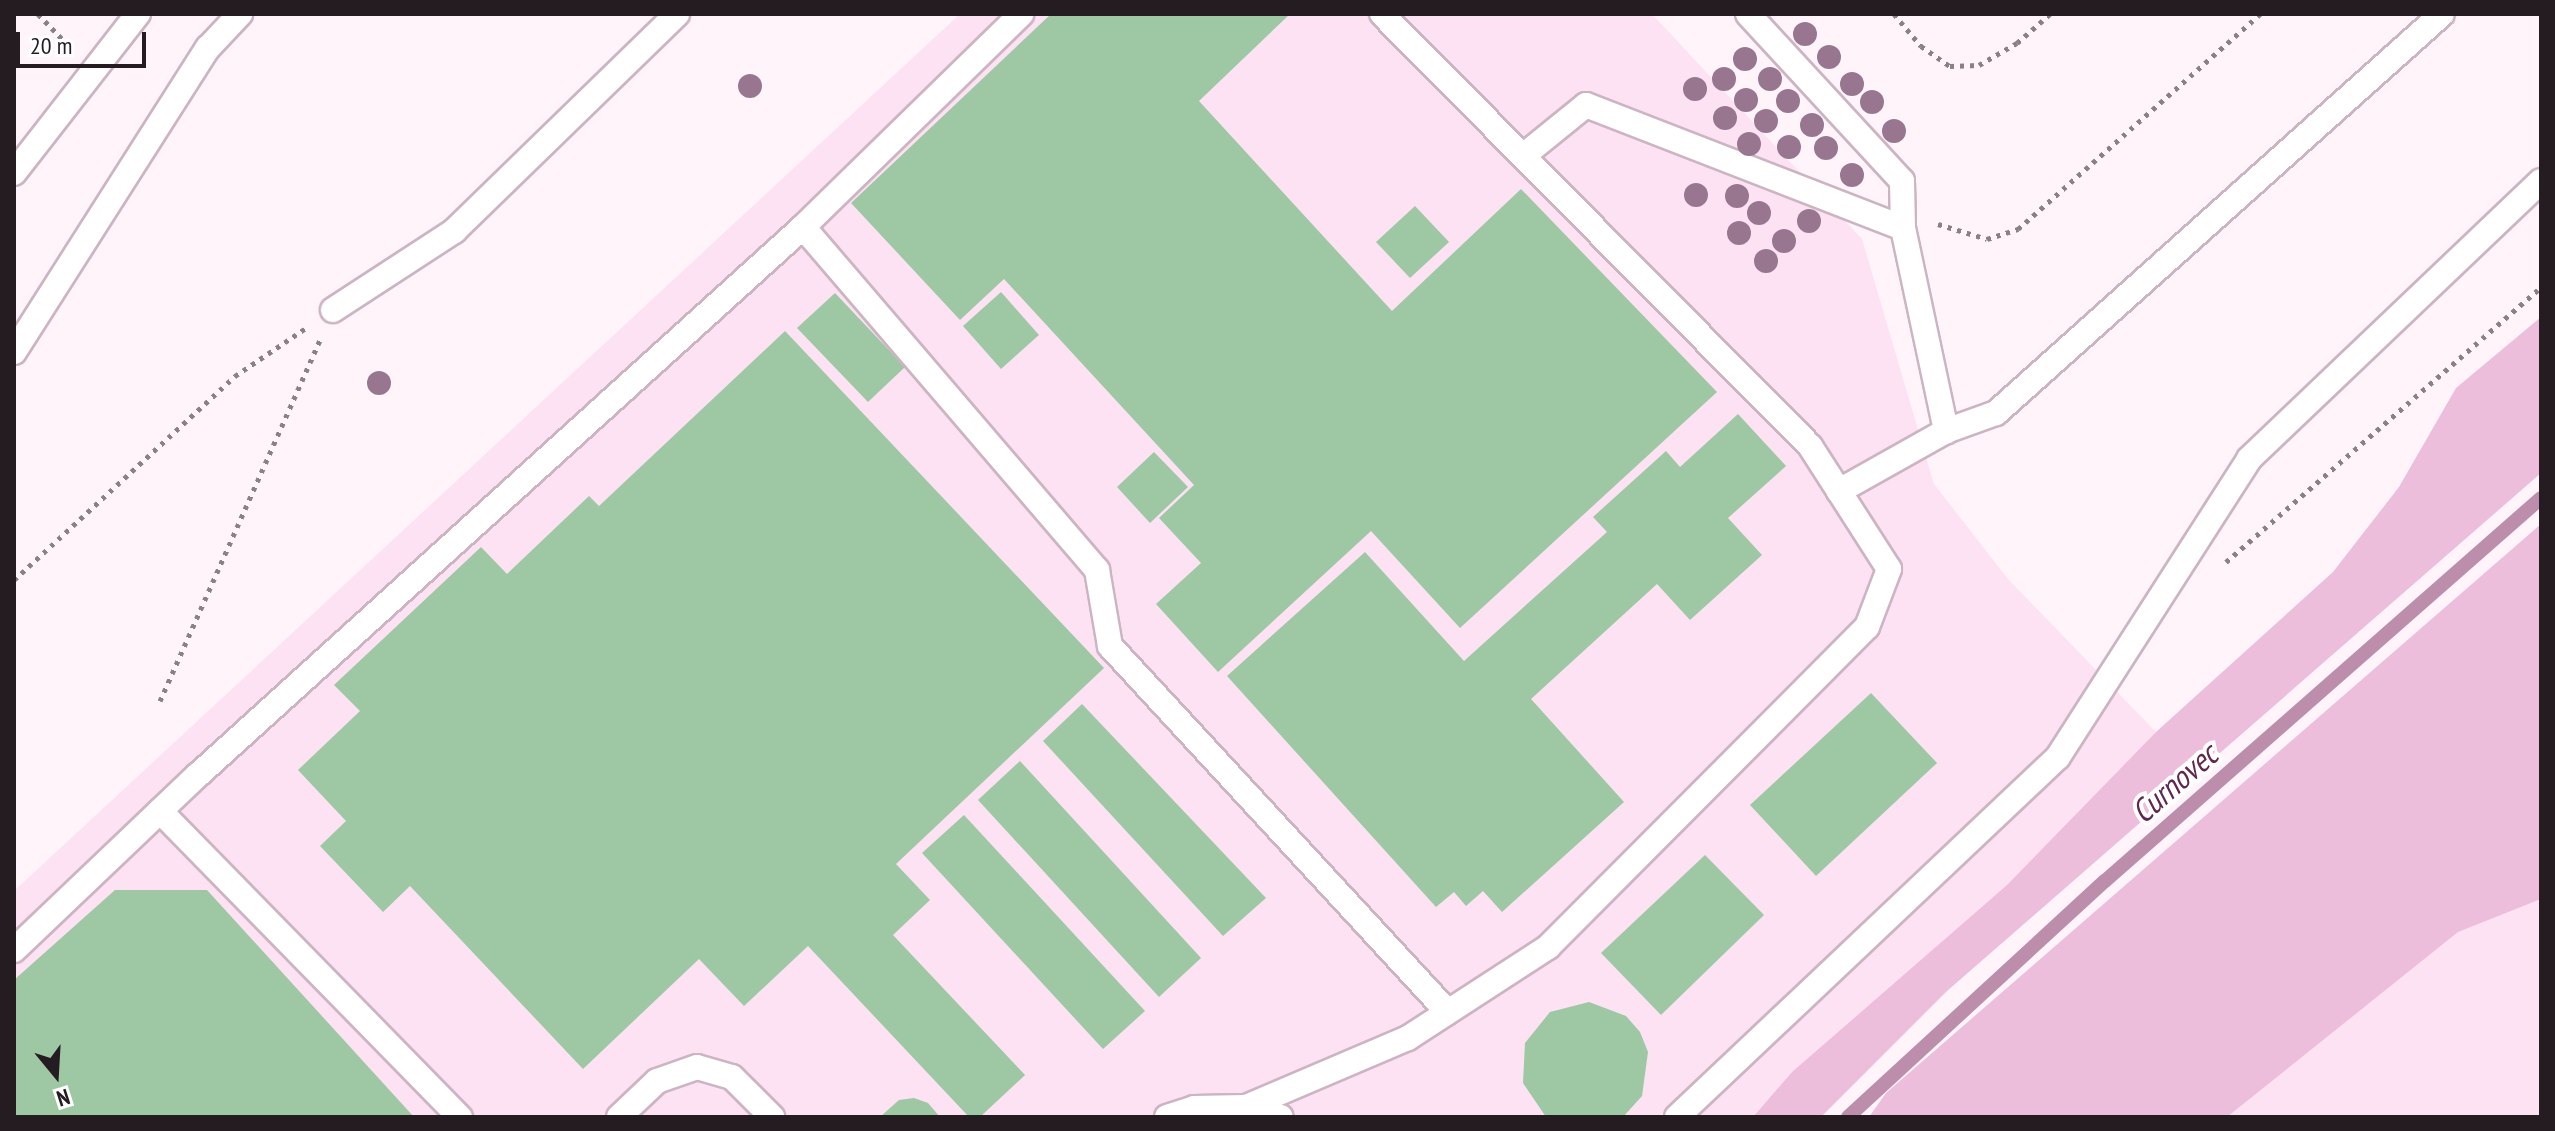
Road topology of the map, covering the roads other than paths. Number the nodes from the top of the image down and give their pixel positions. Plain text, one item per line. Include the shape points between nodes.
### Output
1 (138, 14) edge
2 (240, 14) edge
3 (677, 14) edge
4 (1021, 14) edge
5 (1382, 14) edge
6 (1748, 14) edge
7 (2442, 14) edge
8 (1523, 156) junction
9 (14, 173) edge
10 (2541, 181) edge
11 (1902, 217) junction
12 (803, 227) junction
13 (333, 310) road end
14 (14, 352) edge
15 (1946, 431) junction
16 (1839, 491) junction
17 (160, 811) junction
18 (14, 950) edge
19 (1448, 1012) junction
20 (1246, 1107) junction
21 (460, 1117) edge
22 (619, 1117) edge
23 (772, 1117) edge
24 (1167, 1117) edge
25 (1281, 1117) edge
26 (1677, 1117) edge

1 - 9 lane
2 - 14 lane via 208,48
3 - 13 lane via 454,231
4 - 12 lane
5 - 8 lane
6 - 11 lane via 1902,181
7 - 15 lane via 1996,413
8 - 11 lane via 1586,105
8 - 16 lane via 1810,446
10 - 26 lane via 2249,459 2058,757
11 - 15 lane
12 - 17 lane
12 - 19 lane via 1097,570 1110,646
15 - 16 lane
16 - 19 lane via 1889,569 1867,627 1548,947
17 - 18 lane
17 - 21 lane
19 - 20 lane via 1408,1038
20 - 24 lane via 1194,1108
20 - 25 lane
22 - 23 lane via 657,1081 697,1067 732,1077

